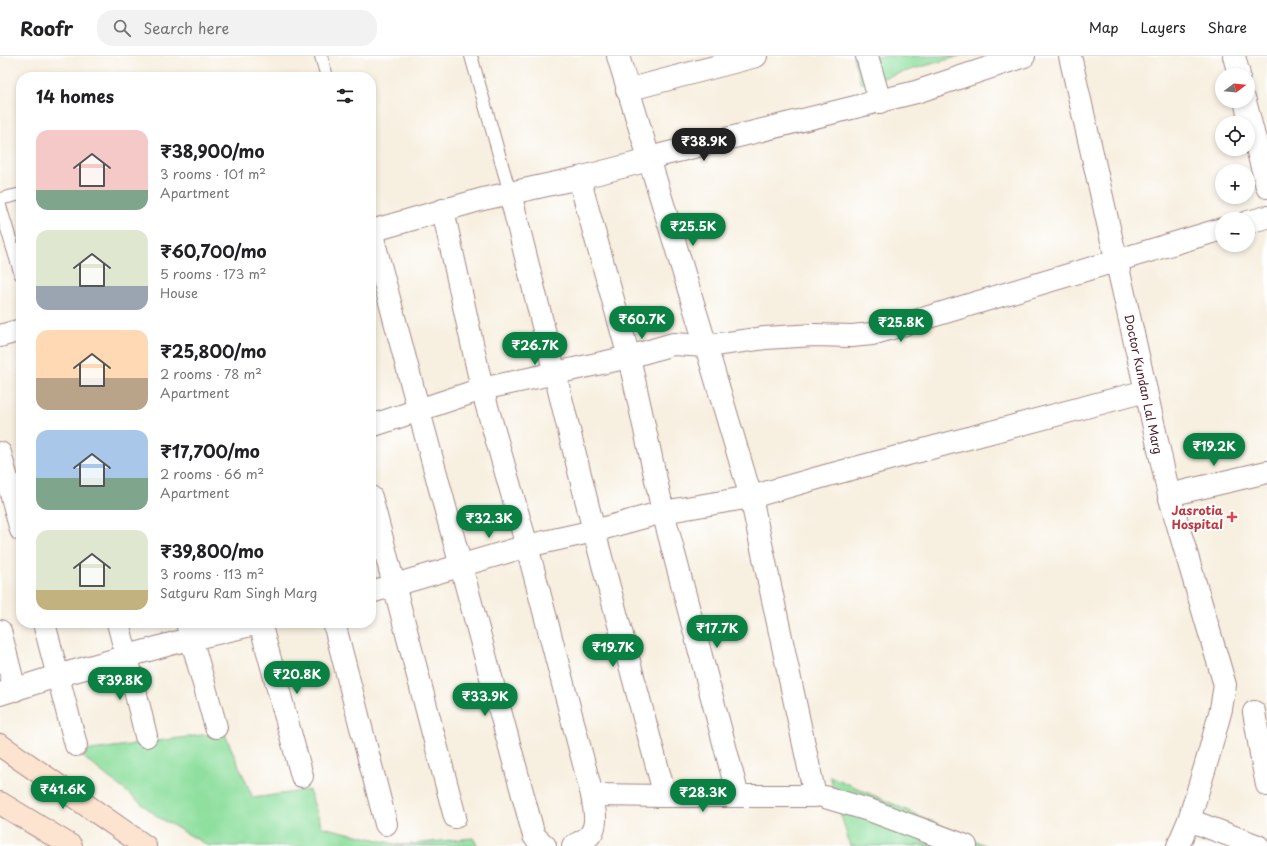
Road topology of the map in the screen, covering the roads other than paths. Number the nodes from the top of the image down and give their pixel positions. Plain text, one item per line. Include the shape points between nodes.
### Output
1 (321, 56) edge
2 (471, 56) edge
3 (618, 56) edge
4 (756, 56) edge
5 (867, 56) edge
6 (1024, 56) edge
7 (1070, 56) edge
8 (1234, 56) edge
9 (1237, 68) edge
10 (326, 72) edge
11 (627, 90) junction
12 (880, 102) junction
13 (1248, 108) edge
14 (649, 160) junction
15 (579, 178) junction
16 (1267, 187) edge
17 (510, 193) junction
18 (16, 195) edge
19 (0, 199) edge
20 (0, 206) edge
21 (443, 210) junction
22 (1267, 217) edge
23 (1255, 220) edge
24 (376, 230) edge
25 (1215, 231) edge
26 (376, 250) edge
27 (16, 259) edge
28 (1117, 260) junction
29 (16, 331) edge
30 (0, 336) edge
31 (706, 346) junction
32 (629, 357) junction
33 (555, 373) junction
34 (482, 389) junction
35 (1146, 391) junction
36 (418, 410) junction
37 (376, 424) edge
38 (0, 453) edge
39 (1267, 472) edge
40 (1169, 495) junction
41 (751, 497) junction
42 (663, 512) junction
43 (376, 516) edge
44 (15, 520) edge
45 (594, 531) junction
46 (526, 546) junction
47 (462, 566) junction
48 (394, 586) junction
49 (376, 591) edge
50 (45, 628) edge
51 (119, 628) edge
52 (216, 628) edge
53 (261, 628) edge
54 (335, 628) edge
55 (0, 631) edge
56 (189, 631) edge
57 (127, 657) junction
58 (57, 676) junction
59 (8, 692) edge
60 (1221, 709) junction
61 (1260, 710) edge
62 (216, 727) dead end
63 (146, 736) dead end
64 (0, 745) edge
65 (76, 746) dead end
66 (302, 776) dead end
67 (1267, 785) edge
68 (592, 795) junction
69 (665, 796) junction
70 (738, 796) junction
71 (825, 797) dead end
72 (0, 802) edge
73 (455, 817) dead end
74 (1189, 820) junction
75 (386, 824) dead end
76 (70, 846) edge
77 (145, 846) edge
78 (545, 846) edge
79 (573, 846) edge
80 (966, 846) edge
81 (1178, 846) edge
82 (1258, 846) edge

1 - 10 lane
2 - 17 lane
3 - 11 street
4 - 11 street
5 - 12 street
6 - 12 street
7 - 28 street, Doctor Kundan Lal Marg
8 - 9 street
11 - 14 street
12 - 14 street via 668,153
13 - 16 street
14 - 15 street
14 - 31 street
15 - 17 street
15 - 32 street
17 - 21 street
17 - 33 street
18 - 19 lane
20 - 27 lane
21 - 24 street
21 - 34 street
22 - 23 street
25 - 28 street
26 - 36 street
28 - 31 street via 872,334 764,338
28 - 35 street, Doctor Kundan Lal Marg
29 - 30 street
31 - 32 street via 673,344
31 - 41 street
32 - 33 street
32 - 42 street
33 - 34 street
33 - 45 street
34 - 36 street
34 - 46 street
35 - 40 street, Doctor Kundan Lal Marg
35 - 41 street
36 - 37 street
36 - 47 street
38 - 44 street
39 - 40 street
40 - 60 street, Doctor Kundan Lal Marg via 1225,685
41 - 42 street
41 - 70 street via 815,796
42 - 45 street
42 - 70 street
43 - 48 street
45 - 46 street
45 - 69 street
46 - 47 street
46 - 68 street
47 - 48 street
47 - 78 street via 534,836
48 - 49 street
48 - 73 street
50 - 58 street
51 - 57 street
52 - 56 street
53 - 66 street
54 - 75 street
55 - 59 street
56 - 57 street
56 - 62 street
57 - 58 street
57 - 63 street
58 - 59 street
58 - 65 street
60 - 61 street
60 - 74 street, Doctor Kundan Lal Marg
61 - 67 street via 1262,760
64 - 77 main road
68 - 69 street
68 - 79 street via 596,816 594,830 587,838
69 - 70 street
71 - 80 street via 872,811
72 - 76 main road
74 - 81 street, Doctor Kundan Lal Marg
74 - 82 street

